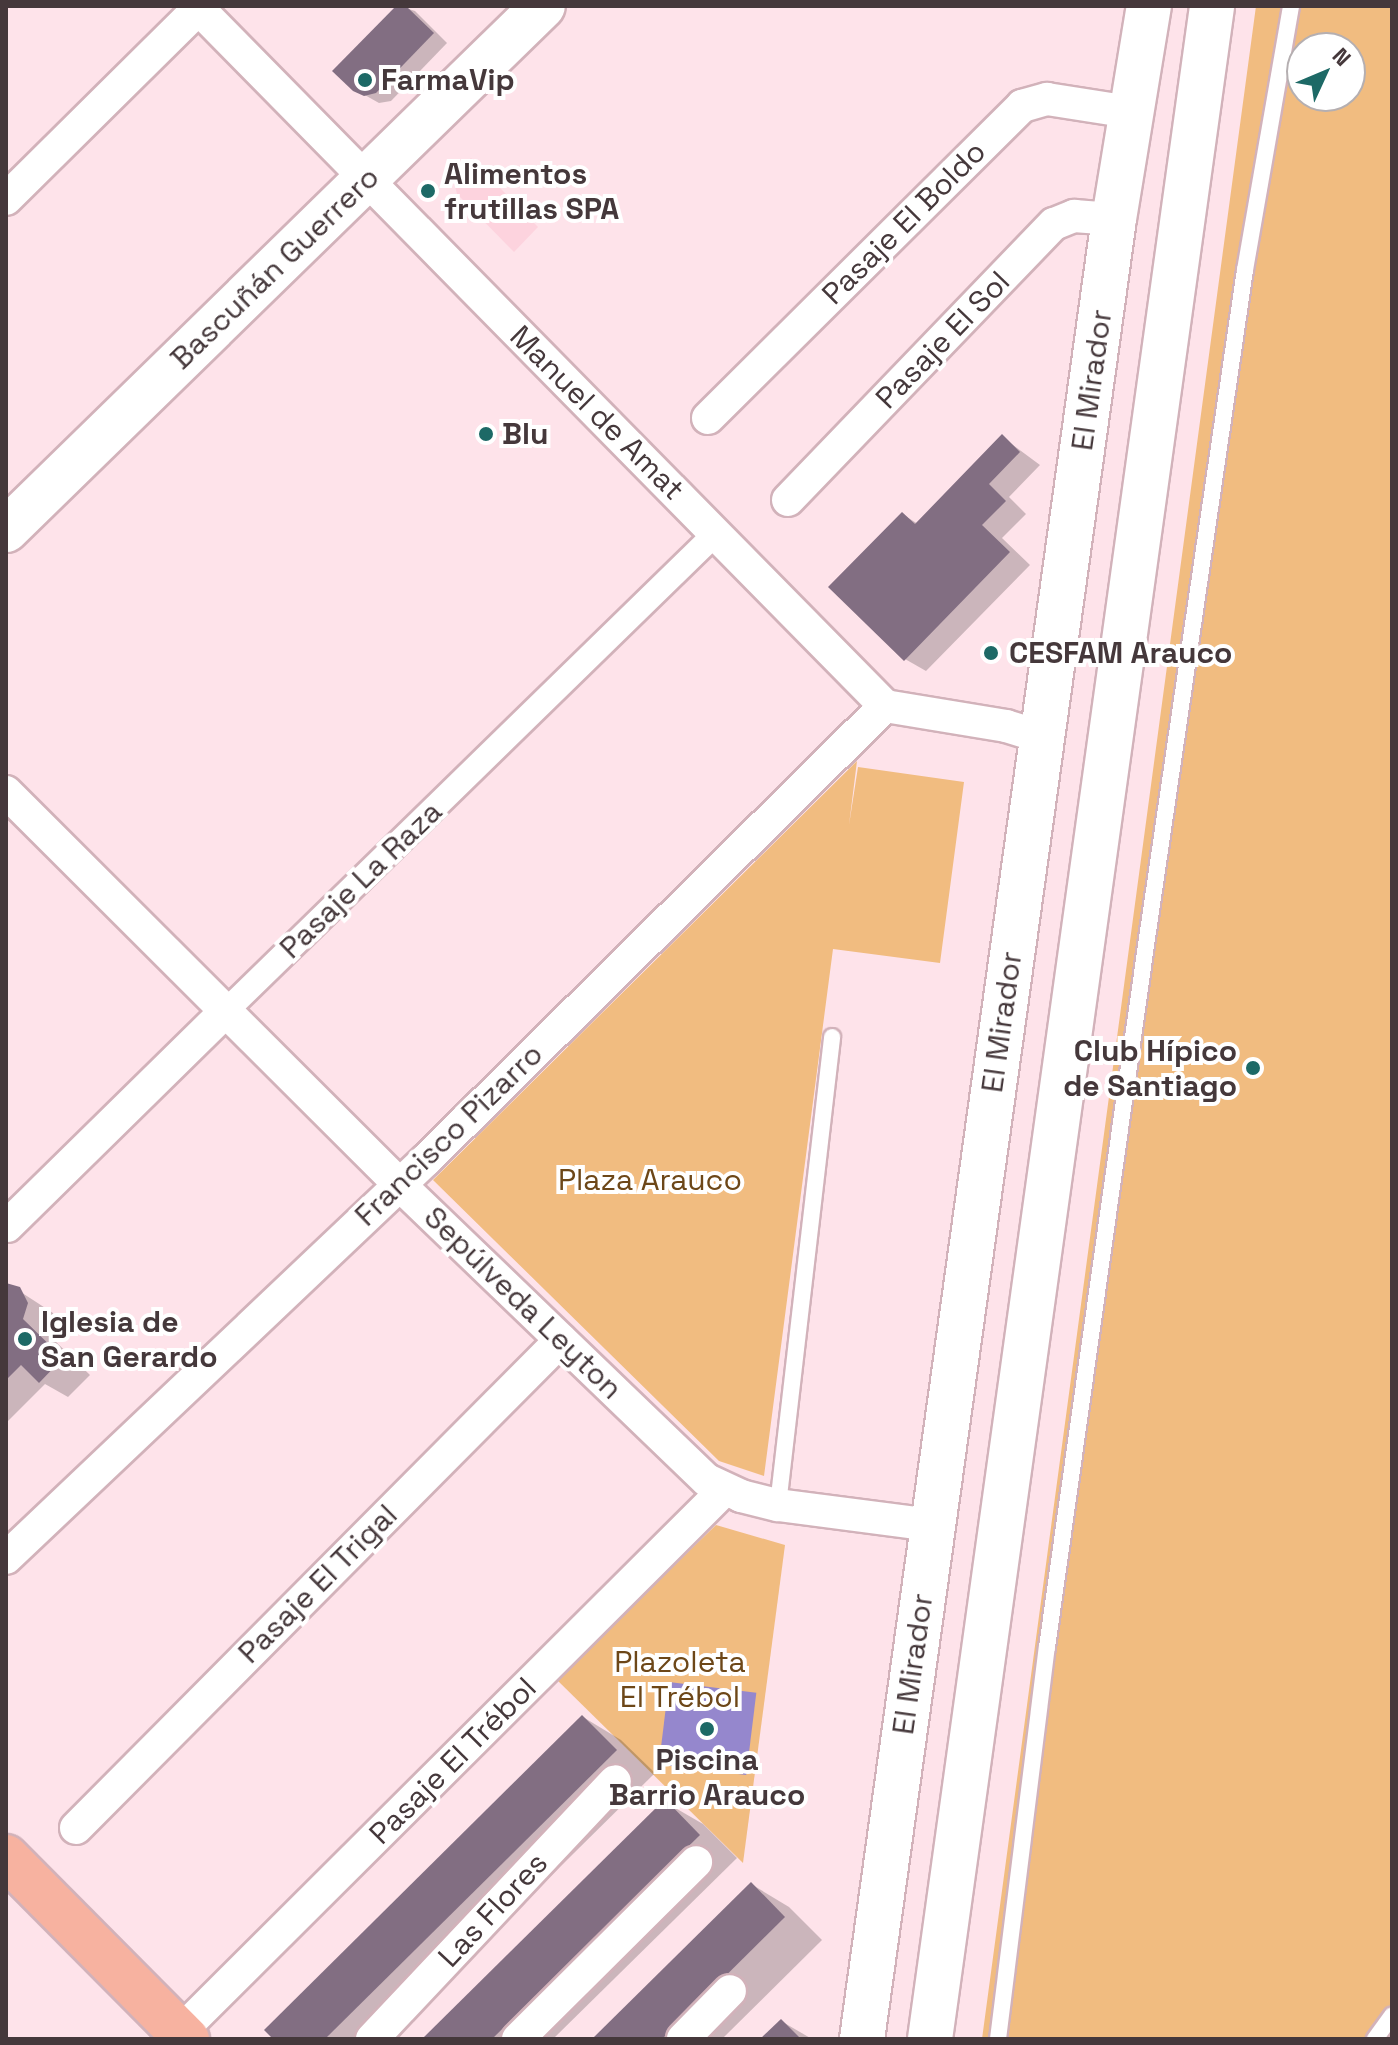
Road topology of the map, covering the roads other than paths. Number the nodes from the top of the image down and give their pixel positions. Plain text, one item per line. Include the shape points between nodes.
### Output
1 (543, 6) edge
2 (1149, 6) edge
3 (1212, 6) edge
4 (1291, 6) edge
5 (197, 7) edge
6 (1130, 112) junction
7 (366, 179) junction
8 (6, 199) edge
9 (1114, 219) junction
10 (708, 418) dead end
11 (788, 500) dead end
12 (6, 530) edge
13 (715, 534) junction
14 (885, 706) junction
15 (1042, 737) junction
16 (6, 792) edge
17 (1023, 872) junction
18 (1088, 885) junction
19 (226, 1011) junction
20 (832, 1037) dead end
21 (400, 1185) junction
22 (7, 1226) edge
23 (561, 1340) junction
24 (725, 1489) junction
25 (778, 1505) junction
26 (933, 1525) junction
27 (6, 1558) edge
28 (909, 1698) junction
29 (976, 1705) junction
30 (615, 1781) dead end
31 (76, 1828) dead end
32 (6, 1857) edge
33 (696, 1862) dead end
34 (730, 1991) dead end
35 (1392, 2016) edge
36 (183, 2036) edge
37 (372, 2039) edge
38 (518, 2039) edge
39 (683, 2039) edge
40 (862, 2039) edge
41 (930, 2039) edge
42 (998, 2039) edge
43 (1375, 2039) edge

1 - 7 main road, Bascuñán Guerrero
2 - 6 main road, El Mirador
3 - 18 main road
4 - 42 lane via 1245,270 1147,936
5 - 7 street, Manuel de Amat
5 - 8 street
6 - 9 main road, El Mirador
6 - 10 street, Pasaje El Boldo via 1047,99 1022,106
7 - 12 main road, Bascuñán Guerrero
7 - 13 street, Manuel de Amat
9 - 11 street, Pasaje El Sol via 1074,216 1054,224
9 - 15 main road, El Mirador
13 - 14 street, Manuel de Amat
13 - 19 street, Pasaje La Raza
14 - 15 street
14 - 21 street, Francisco Pizarro
15 - 17 main road, El Mirador
16 - 19 street, Sepúlveda Leyton
17 - 18 main road
17 - 26 main road, El Mirador
18 - 29 main road
19 - 21 street, Sepúlveda Leyton
19 - 22 street, Pasaje La Raza
20 - 25 lane
21 - 23 street, Sepúlveda Leyton
21 - 27 street, Francisco Pizarro
23 - 24 street, Sepúlveda Leyton via 687,1463
23 - 31 street, Pasaje El Trigal
24 - 25 street, Sepúlveda Leyton
24 - 36 street, Pasaje El Trébol
25 - 26 street, Sepúlveda Leyton
26 - 28 main road, El Mirador
28 - 29 main road
28 - 40 main road, El Mirador
29 - 41 main road
30 - 37 street, Las Flores
32 - 36 main road
33 - 38 street
34 - 39 street
35 - 43 lane

